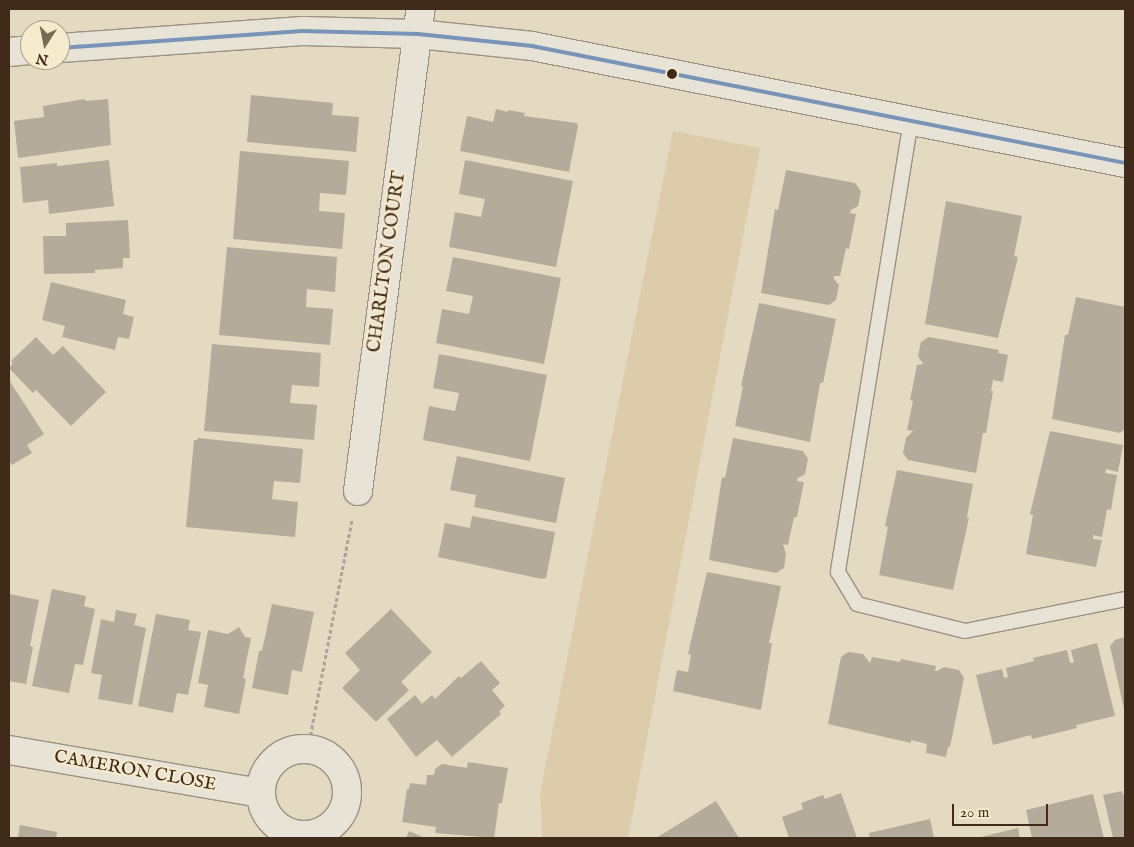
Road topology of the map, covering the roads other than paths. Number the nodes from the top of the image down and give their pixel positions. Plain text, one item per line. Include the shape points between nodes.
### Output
1 (420, 21) edge
2 (70, 47) edge
3 (911, 120) junction
4 (1125, 163) edge
5 (358, 491) road end
6 (1125, 599) edge
7 (9, 750) edge
8 (260, 794) junction
9 (314, 836) edge

1 - 2 street
1 - 3 street
1 - 5 street, CHARLTON COURT
3 - 4 street
3 - 6 lane via 838,572 857,604 965,631
7 - 8 street, CAMERON CLOSE
8 - 9 street via 269,818 278,826 289,832
8 - 9 street via 262,779 280,756 308,748 332,759 346,781 344,808 337,820

